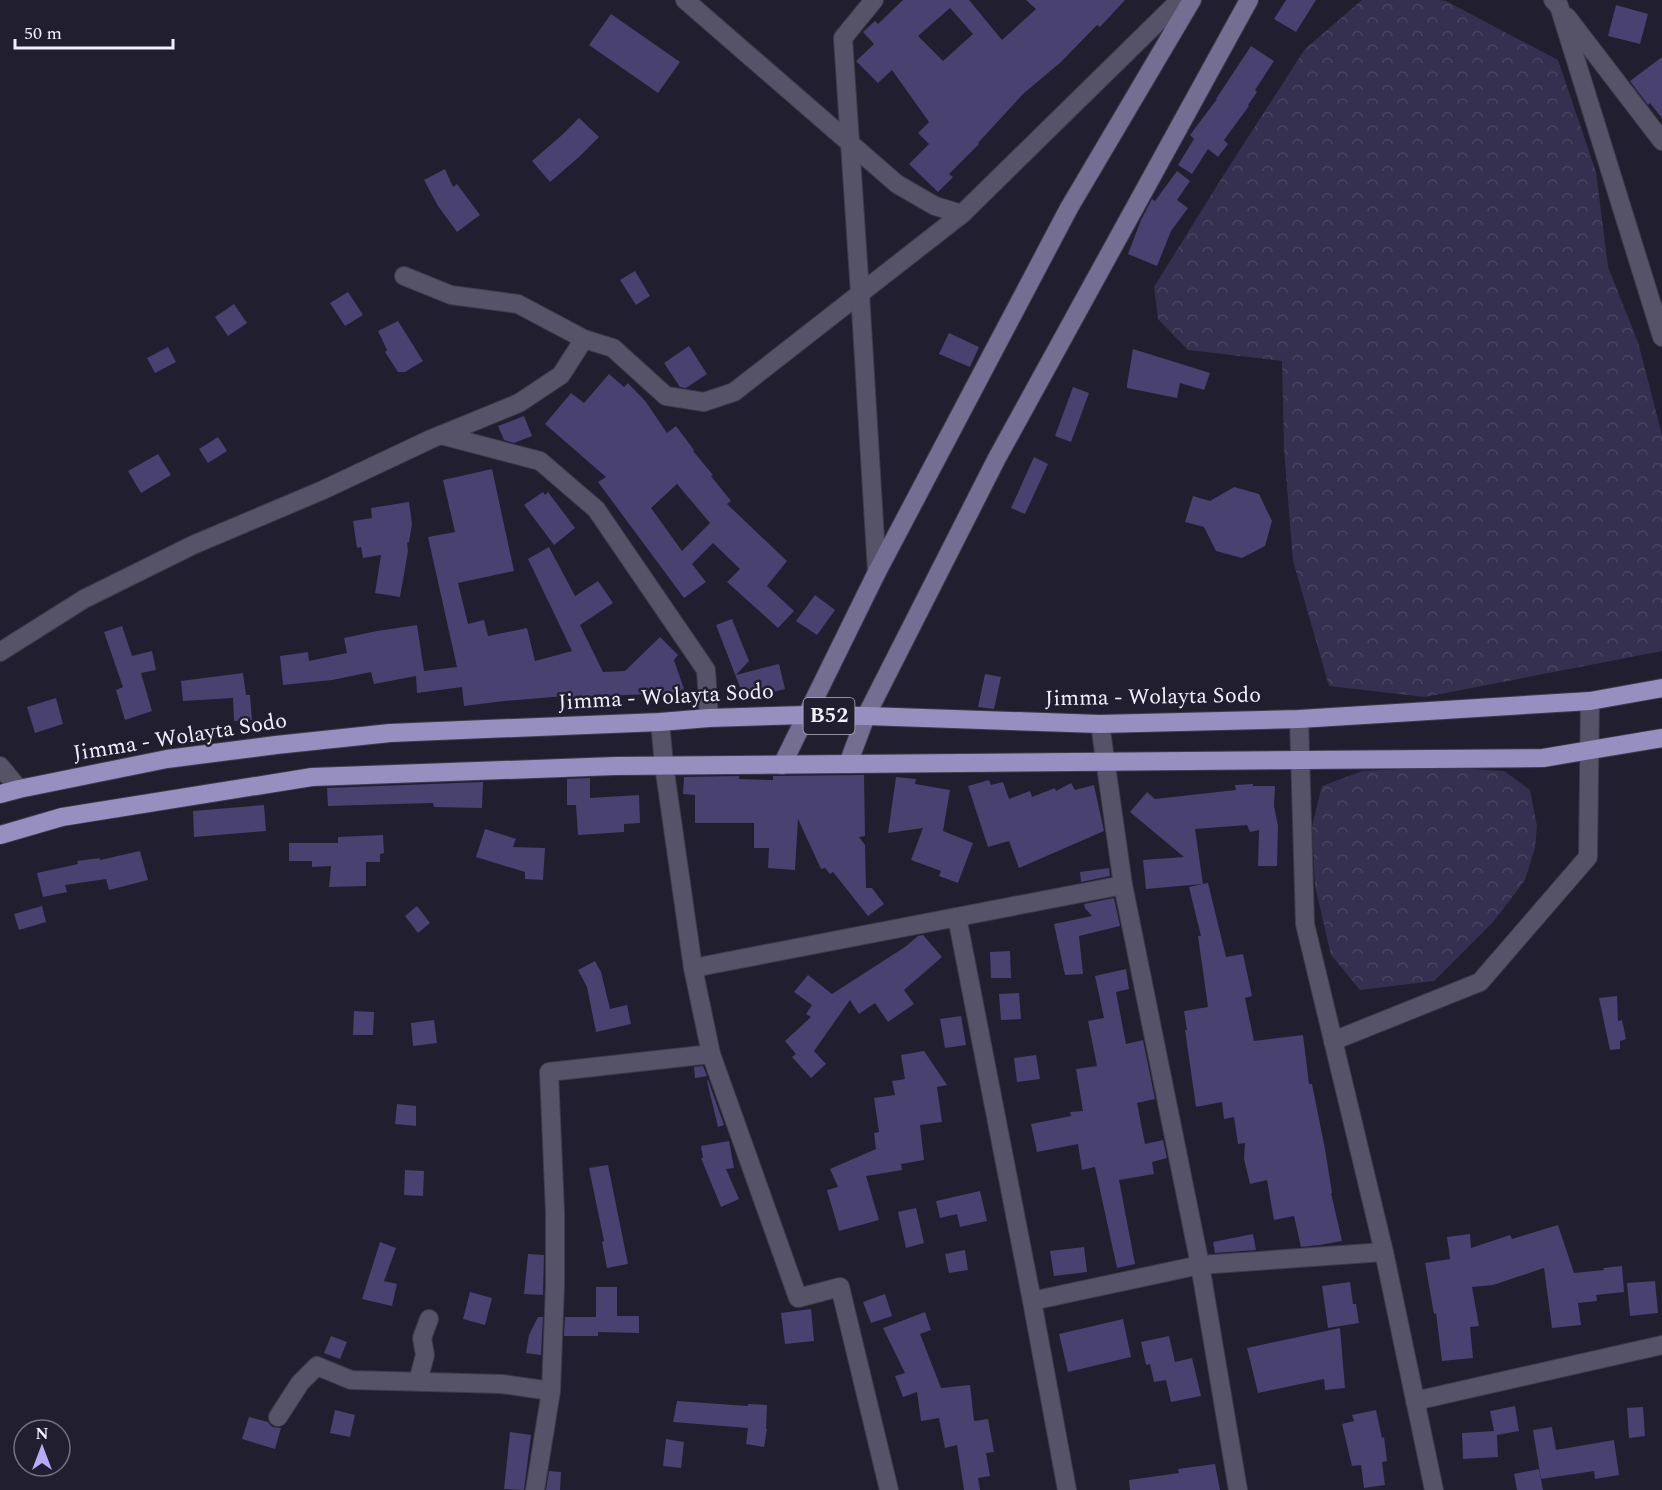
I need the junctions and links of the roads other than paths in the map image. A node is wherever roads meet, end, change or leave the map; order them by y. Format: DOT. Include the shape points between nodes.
graph roads {
  1 [pos="685,0"];
  2 [pos="874,0"];
  3 [pos="1179,0"];
  4 [pos="1192,0"];
  5 [pos="1249,0"];
  6 [pos="1556,3"];
  7 [pos="1662,141"];
  8 [pos="850,144"];
  9 [pos="962,214"];
  10 [pos="404,276"];
  11 [pos="860,293"];
  12 [pos="1662,337"];
  13 [pos="584,339"];
  14 [pos="441,435"];
  15 [pos="877,572"];
  16 [pos="0,652"];
  17 [pos="1662,688"];
  18 [pos="1590,701"];
  19 [pos="806,715"];
  20 [pos="866,716"];
  21 [pos="709,717"];
  22 [pos="1299,718"];
  23 [pos="660,722"];
  24 [pos="1100,724"];
  25 [pos="1662,738"];
  26 [pos="1590,750"];
  27 [pos="1300,760"];
  28 [pos="1105,762"];
  29 [pos="848,764"];
  30 [pos="664,765"];
  31 [pos="782,765"];
  32 [pos="0,766"];
  33 [pos="19,789"];
  34 [pos="0,794"];
  35 [pos="0,835"];
  36 [pos="1123,885"];
  37 [pos="957,917"];
  38 [pos="693,968"];
  39 [pos="1333,1041"];
  40 [pos="711,1054"];
  41 [pos="1384,1252"];
  42 [pos="1200,1265"];
  43 [pos="1032,1300"];
  44 [pos="429,1319"];
  45 [pos="1662,1345"];
  46 [pos="418,1381"];
  47 [pos="551,1391"];
  48 [pos="1415,1401"];
  49 [pos="278,1416"];
  50 [pos="535,1490"];
  51 [pos="889,1490"];
  52 [pos="1067,1490"];
  53 [pos="1238,1490"];
  54 [pos="1434,1490"];
  1 -- 8 [label="street"];
  2 -- 8 [label="street" via="843,38"];
  3 -- 9 [label="street"];
  4 -- 15 [label="main road" via="1069,208"];
  5 -- 20 [label="main road" via="997,458"];
  6 -- 7 [label="street"];
  6 -- 12 [label="street"];
  8 -- 9 [label="street" via="897,184 935,206"];
  8 -- 11 [label="street"];
  9 -- 11 [label="street"];
  10 -- 13 [label="street" via="451,295 518,304"];
  11 -- 13 [label="street" via="734,392 704,402 666,396 613,348"];
  11 -- 15 [label="street"];
  13 -- 14 [label="street" via="561,375 519,403"];
  14 -- 16 [label="street" via="193,545 94,594"];
  14 -- 21 [label="street" via="540,461 596,508 706,670"];
  15 -- 19 [label="main road"];
  17 -- 18 [label="highway, Jimma - Wolayta Sodo / B52"];
  18 -- 22 [label="highway, Jimma - Wolayta Sodo / B52"];
  18 -- 26 [label="street"];
  19 -- 20 [label="highway, Jimma - Wolayta Sodo / B52"];
  19 -- 21 [label="highway, Jimma - Wolayta Sodo / B52"];
  19 -- 31 [label="main road"];
  20 -- 24 [label="highway, Jimma - Wolayta Sodo / B52"];
  20 -- 29 [label="main road"];
  21 -- 23 [label="highway, Jimma - Wolayta Sodo / B52"];
  22 -- 24 [label="highway, Jimma - Wolayta Sodo / B52"];
  22 -- 27 [label="street"];
  23 -- 30 [label="street"];
  23 -- 33 [label="highway, Jimma - Wolayta Sodo / B52" via="390,733 167,759"];
  24 -- 28 [label="street"];
  25 -- 26 [label="highway, B52"];
  26 -- 27 [label="highway, B52" via="1543,758"];
  26 -- 39 [label="street" via="1588,857 1480,981"];
  27 -- 28 [label="highway, B52"];
  27 -- 39 [label="street" via="1305,924"];
  28 -- 29 [label="highway, B52"];
  28 -- 36 [label="street"];
  29 -- 31 [label="highway, B52"];
  30 -- 31 [label="highway, B52"];
  30 -- 35 [label="highway, B52" via="312,777 62,817"];
  30 -- 38 [label="street"];
  32 -- 33 [label="street"];
  33 -- 34 [label="highway, Jimma - Wolayta Sodo / B52"];
  36 -- 37 [label="street"];
  36 -- 42 [label="street"];
  37 -- 38 [label="street"];
  37 -- 43 [label="street"];
  38 -- 40 [label="street"];
  39 -- 41 [label="street"];
  40 -- 47 [label="street" via="549,1072 555,1212"];
  40 -- 51 [label="street" via="798,1298 840,1287"];
  41 -- 42 [label="street"];
  41 -- 48 [label="street"];
  42 -- 43 [label="street"];
  42 -- 53 [label="street"];
  43 -- 52 [label="street"];
  44 -- 46 [label="street" via="422,1338 425,1354"];
  45 -- 48 [label="street"];
  46 -- 47 [label="street" via="502,1384"];
  46 -- 49 [label="street" via="351,1380 317,1366"];
  47 -- 50 [label="street"];
  48 -- 54 [label="street"];
}
